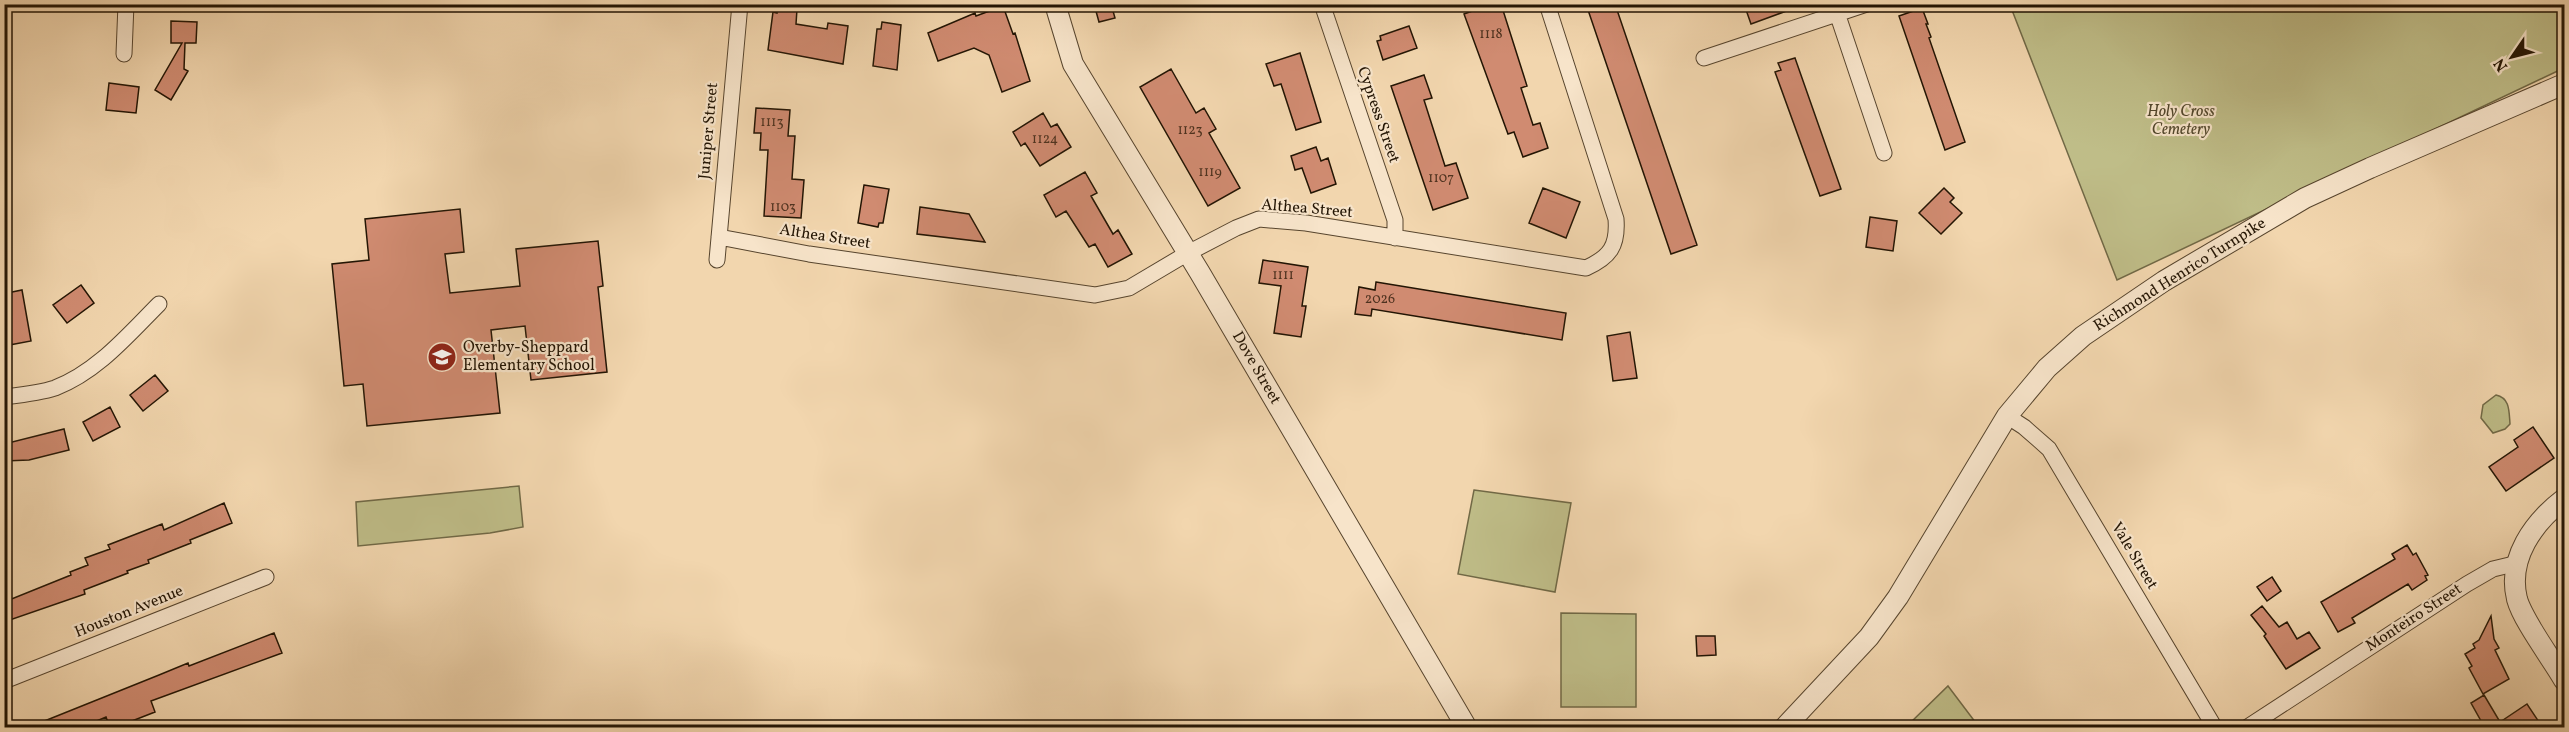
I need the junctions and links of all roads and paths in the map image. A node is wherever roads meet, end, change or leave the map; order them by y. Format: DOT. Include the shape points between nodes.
graph roads {
  1 [pos="126,4"];
  2 [pos="740,4"];
  3 [pos="1054,4"];
  4 [pos="1322,4"];
  5 [pos="1547,4"];
  6 [pos="1867,4"];
  7 [pos="1836,10"];
  8 [pos="124,54"];
  9 [pos="1704,58"];
  10 [pos="2565,84"];
  11 [pos="1884,153"];
  12 [pos="718,237"];
  13 [pos="1395,238"];
  14 [pos="1188,253"];
  15 [pos="717,260"];
  16 [pos="159,304"];
  17 [pos="4,397"];
  18 [pos="2007,416"];
  19 [pos="2565,499"];
  20 [pos="2518,563"];
  21 [pos="266,577"];
  22 [pos="2565,680"];
  23 [pos="4,681"];
  24 [pos="1467,728"];
  25 [pos="1784,728"];
  26 [pos="2215,728"];
  27 [pos="2246,728"];
  1 -- 8 [label="street"];
  2 -- 12 [label="street, Juniper Street"];
  3 -- 14 [label="street, Dove Street" via="1073,64"];
  4 -- 13 [label="street, Cypress Street" via="1395,219"];
  5 -- 13 [label="street, Althea Street" via="1617,219 1612,248 1603,261 1586,268"];
  6 -- 7 [label="street"];
  7 -- 9 [label="street"];
  7 -- 11 [label="street"];
  10 -- 18 [label="street, Richmond Henrico Turnpike" via="2361,172 2242,233 2083,336 2048,368"];
  12 -- 14 [label="street, Althea Street" via="1095,295 1129,288"];
  12 -- 15 [label="street, Juniper Street"];
  13 -- 14 [label="street, Althea Street" via="1260,219"];
  14 -- 24 [label="street, Dove Street"];
  16 -- 17 [label="street" via="108,355 87,370 55,388"];
  18 -- 25 [label="street, Richmond Henrico Turnpike" via="1882,620"];
  18 -- 26 [label="street, Vale Street" via="2049,449"];
  19 -- 20 [label="street" via="2540,521 2524,544"];
  20 -- 22 [label="street" via="2518,600"];
  20 -- 27 [label="street, Monteiro Street" via="2493,569 2467,584"];
  21 -- 23 [label="street, Houston Avenue"];
}
